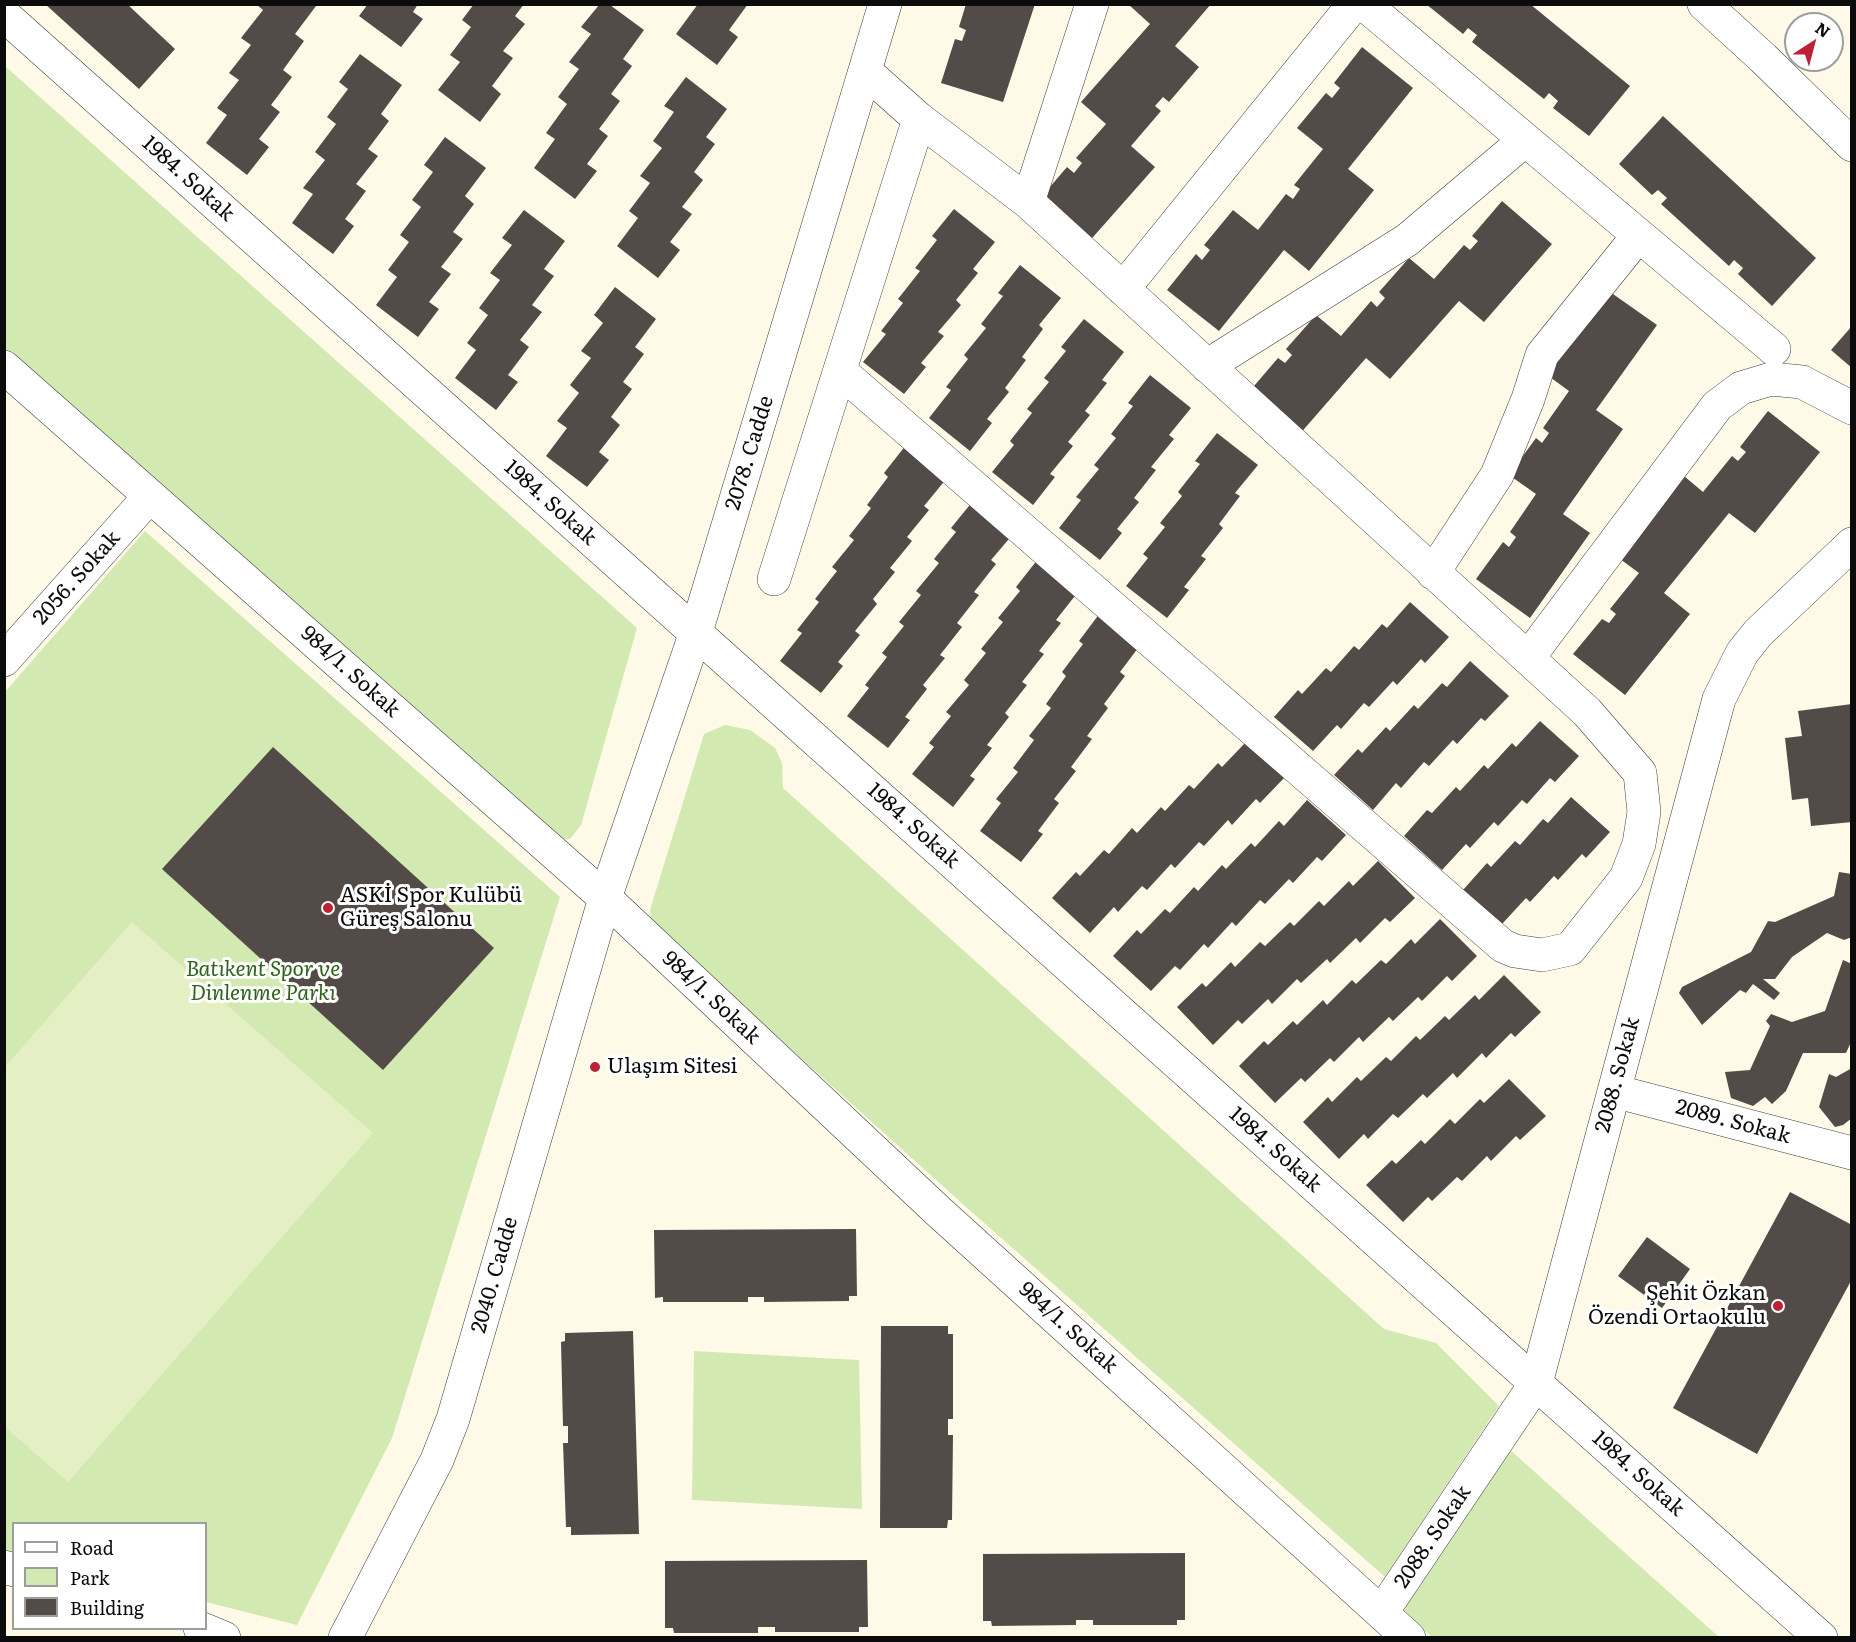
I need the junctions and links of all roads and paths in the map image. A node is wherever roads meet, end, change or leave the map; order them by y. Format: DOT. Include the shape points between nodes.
graph roads {
  1 [pos="885,4"];
  2 [pos="1092,4"];
  3 [pos="1354,4"];
  4 [pos="1364,4"];
  5 [pos="1704,4"];
  6 [pos="4,15"];
  7 [pos="865,71"];
  8 [pos="919,119"];
  9 [pos="1525,140"];
  10 [pos="1851,145"];
  11 [pos="1028,202"];
  12 [pos="1638,236"];
  13 [pos="1123,289"];
  14 [pos="1774,349"];
  15 [pos="1207,366"];
  16 [pos="4,367"];
  17 [pos="840,371"];
  18 [pos="1851,408"];
  19 [pos="150,496"];
  20 [pos="1851,544"];
  21 [pos="1433,573"];
  22 [pos="774,579"];
  23 [pos="696,632"];
  24 [pos="1528,658"];
  25 [pos="4,660"];
  26 [pos="605,898"];
  27 [pos="1614,1091"];
  28 [pos="1851,1153"];
  29 [pos="1536,1383"];
  30 [pos="1382,1612"];
  31 [pos="203,1630"];
  32 [pos="224,1638"];
  33 [pos="345,1638"];
  34 [pos="1409,1638"];
  35 [pos="1821,1638"];
  1 -- 7 [label="street, 2078. Cadde"];
  2 -- 11 [label="street"];
  3 -- 13 [label="street"];
  4 -- 9 [label="street"];
  5 -- 10 [label="street"];
  6 -- 23 [label="street, 1984. Sokak"];
  7 -- 8 [label="street"];
  7 -- 23 [label="street, 2078. Cadde"];
  8 -- 11 [label="street"];
  8 -- 17 [label="street"];
  9 -- 12 [label="street"];
  9 -- 15 [label="street" via="1407,240"];
  11 -- 13 [label="street"];
  12 -- 14 [label="street"];
  12 -- 21 [label="street" via="1542,355 1497,475"];
  13 -- 15 [label="street"];
  15 -- 21 [label="street"];
  16 -- 19 [label="street, 984/1. Sokak"];
  17 -- 22 [label="street"];
  17 -- 24 [label="street" via="1503,946 1542,955 1570,949 1626,878 1639,844 1644,812 1640,773 1587,712"];
  18 -- 24 [label="street" via="1802,382 1771,379 1741,388 1717,406"];
  19 -- 25 [label="street, 2056. Sokak"];
  19 -- 26 [label="street, 984/1. Sokak"];
  20 -- 27 [label="street, 2088. Sokak" via="1758,633 1742,653 1719,699"];
  21 -- 24 [label="street"];
  23 -- 26 [label="street, 2078. Cadde"];
  23 -- 29 [label="street, 1984. Sokak"];
  26 -- 30 [label="street, 984/1. Sokak" via="938,1211"];
  26 -- 33 [label="street, 2040. Cadde" via="453,1419 437,1460"];
  27 -- 28 [label="street, 2089. Sokak"];
  27 -- 29 [label="street, 2088. Sokak"];
  29 -- 30 [label="street, 2088. Sokak"];
  29 -- 35 [label="street, 1984. Sokak"];
  30 -- 34 [label="street, 984/1. Sokak"];
  31 -- 32 [label="street"];
}
